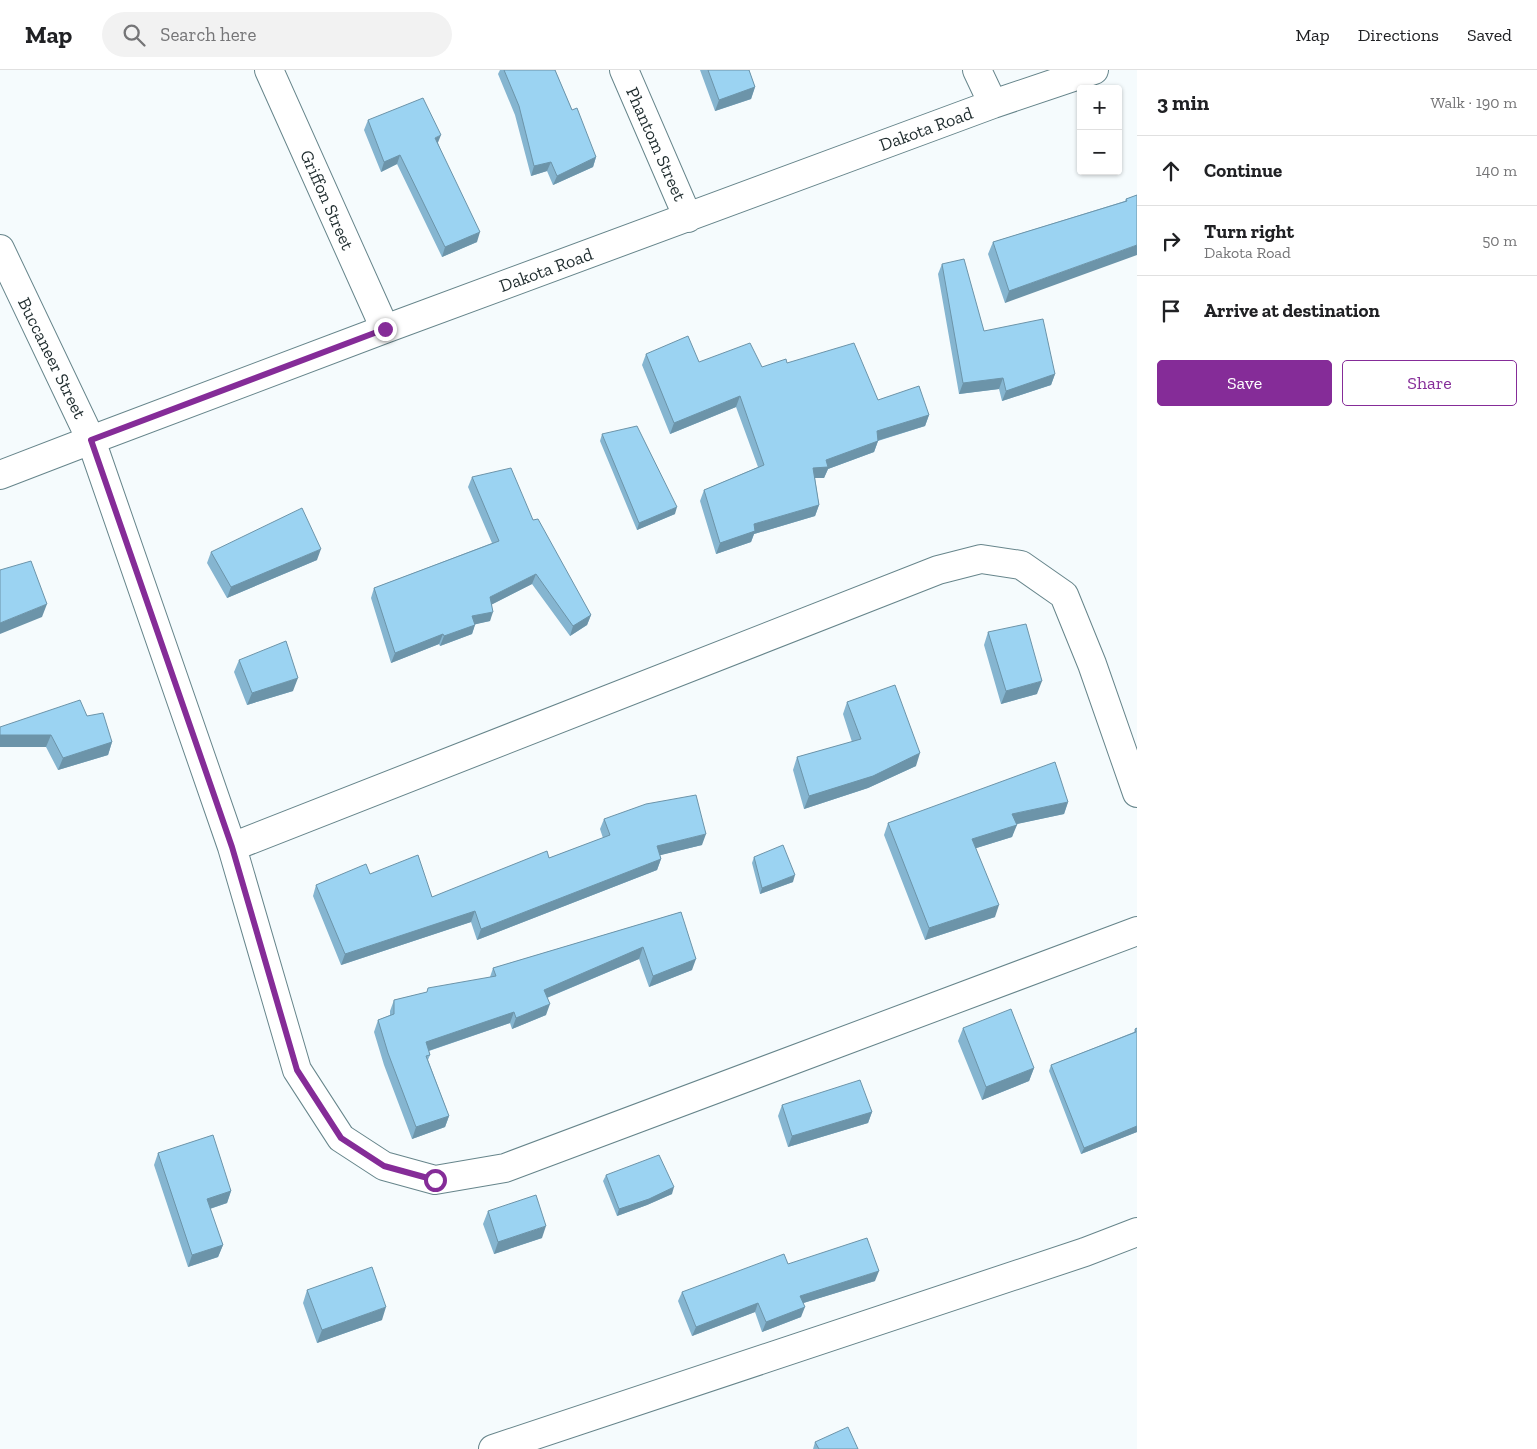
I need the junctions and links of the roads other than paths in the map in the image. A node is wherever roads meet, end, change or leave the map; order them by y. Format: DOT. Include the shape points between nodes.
graph roads {
  1 [pos="269,70"];
  2 [pos="624,70"];
  3 [pos="977,70"];
  4 [pos="1094,70"];
  5 [pos="993,104"];
  6 [pos="688,218"];
  7 [pos="0,249"];
  8 [pos="385,329"];
  9 [pos="91,440"];
  10 [pos="0,475"];
  11 [pos="1137,793"];
  12 [pos="232,847"];
  13 [pos="1137,930"];
  14 [pos="1137,1232"];
  15 [pos="493,1449"];
  1 -- 8 [label="street, Griffon Street"];
  2 -- 6 [label="street, Phantom Street"];
  3 -- 5 [label="street"];
  4 -- 5 [label="street, Dakota Road"];
  5 -- 6 [label="street, Dakota Road"];
  6 -- 8 [label="street, Dakota Road"];
  7 -- 9 [label="street, Buccaneer Street"];
  8 -- 9 [label="street, Dakota Road"];
  9 -- 10 [label="street, Dakota Road"];
  9 -- 12 [label="street, Buccaneer Street"];
  11 -- 12 [label="street" via="1092,664 1064,596 1021,565 981,559 938,570"];
  12 -- 13 [label="street, Buccaneer Street" via="297,1070 341,1138 384,1166 435,1180 505,1168"];
  14 -- 15 [label="street"];
}
